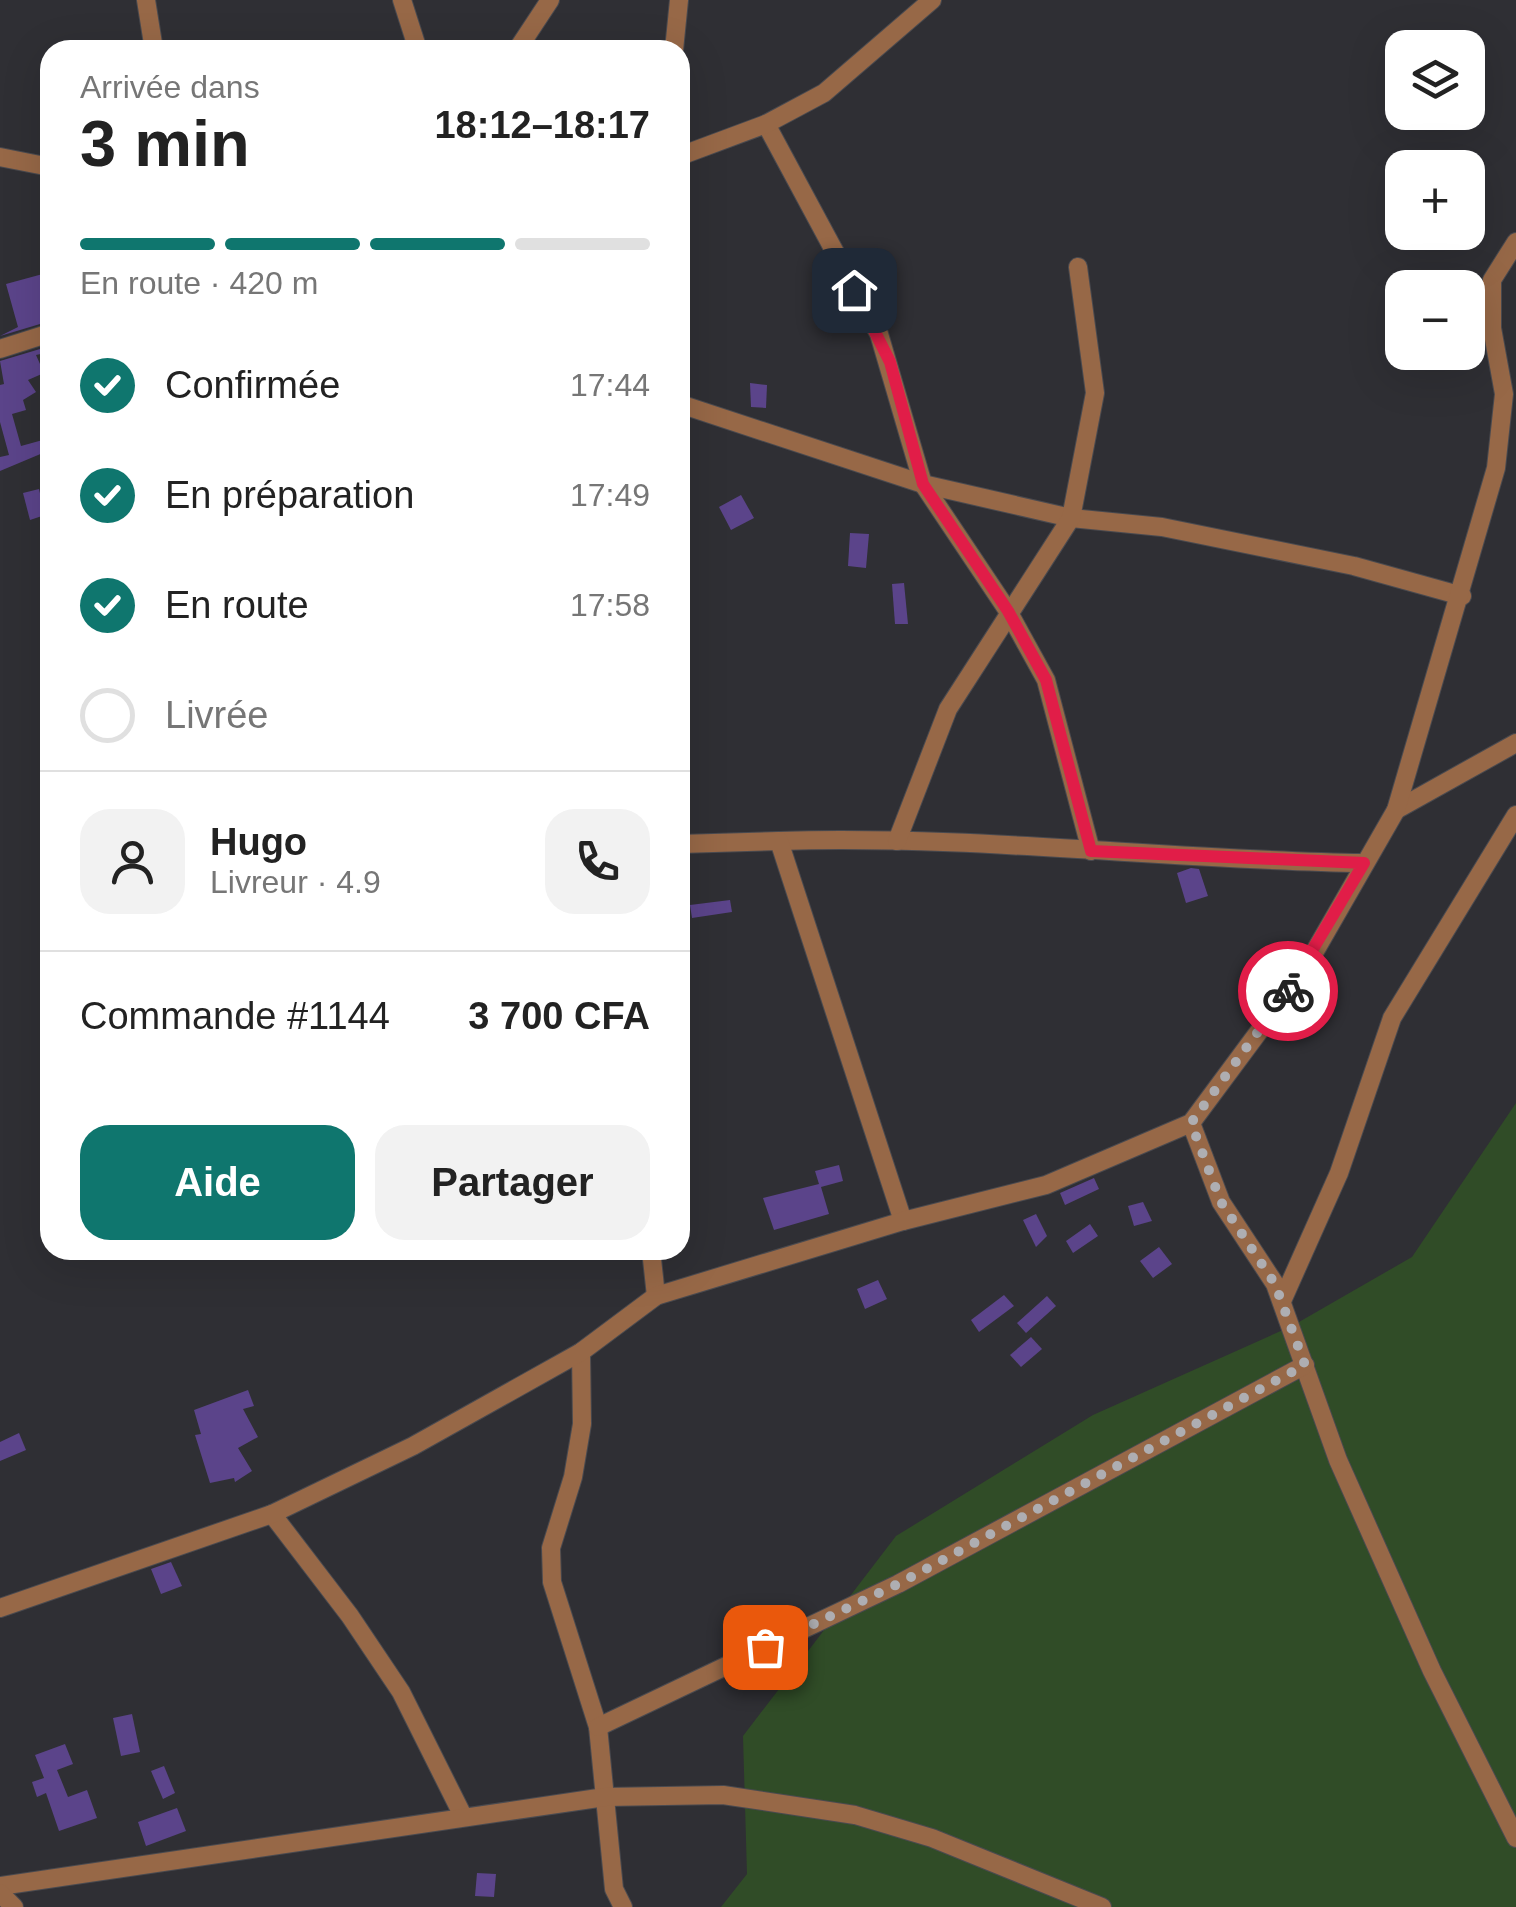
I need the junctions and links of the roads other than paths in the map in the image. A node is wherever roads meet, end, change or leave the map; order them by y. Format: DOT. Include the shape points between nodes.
graph roads {
  1 [pos="146,0"];
  2 [pos="402,0"];
  3 [pos="550,0"];
  4 [pos="679,0"];
  5 [pos="932,0"];
  6 [pos="152,40"];
  7 [pos="415,40"];
  8 [pos="524,40"];
  9 [pos="675,40"];
  10 [pos="766,124"];
  11 [pos="690,152"];
  12 [pos="0,158"];
  13 [pos="40,165"];
  14 [pos="1516,242"];
  15 [pos="1078,267"];
  16 [pos="40,336"];
  17 [pos="0,349"];
  18 [pos="690,407"];
  19 [pos="923,484"];
  20 [pos="1072,518"];
  21 [pos="1462,596"];
  22 [pos="1008,611"];
  23 [pos="1516,742"];
  24 [pos="1396,810"];
  25 [pos="1516,815"];
  26 [pos="898,840"];
  27 [pos="780,841"];
  28 [pos="690,844"];
  29 [pos="1091,851"];
  30 [pos="1364,863"];
  31 [pos="1191,1123"];
  32 [pos="904,1222"];
  33 [pos="652,1260"];
  34 [pos="656,1296"];
  35 [pos="1282,1302"];
  36 [pos="581,1352"];
  37 [pos="1305,1365"];
  38 [pos="272,1514"];
  39 [pos="0,1608"];
  40 [pos="598,1726"];
  41 [pos="605,1798"];
  42 [pos="463,1816"];
  43 [pos="1516,1838"];
  44 [pos="0,1889"];
  45 [pos="14,1907"];
  46 [pos="623,1907"];
  47 [pos="1102,1907"];
  1 -- 6 [label="street"];
  2 -- 7 [label="street"];
  3 -- 8 [label="street"];
  4 -- 9 [label="street"];
  5 -- 10 [label="street" via="824,94"];
  10 -- 11 [label="street"];
  10 -- 19 [label="street" via="879,334"];
  12 -- 13 [label="street"];
  14 -- 21 [label="street" via="1492,280 1503,426"];
  15 -- 20 [label="street" via="1095,393"];
  16 -- 17 [label="street"];
  18 -- 19 [label="street"];
  19 -- 20 [label="street"];
  19 -- 22 [label="street"];
  20 -- 21 [label="street" via="1181,531"];
  20 -- 22 [label="street"];
  21 -- 24 [label="street"];
  22 -- 26 [label="street" via="948,709"];
  22 -- 29 [label="street" via="1052,697"];
  23 -- 24 [label="street"];
  24 -- 30 [label="street"];
  25 -- 35 [label="street" via="1392,1018 1339,1173"];
  26 -- 27 [label="street"];
  26 -- 29 [label="street"];
  27 -- 28 [label="street"];
  27 -- 32 [label="street"];
  29 -- 30 [label="street"];
  30 -- 31 [label="street" via="1303,972"];
  31 -- 32 [label="street" via="1046,1185"];
  31 -- 35 [label="street" via="1221,1202"];
  32 -- 34 [label="street"];
  33 -- 34 [label="street"];
  34 -- 36 [label="street"];
  35 -- 37 [label="street"];
  36 -- 38 [label="street" via="413,1446"];
  36 -- 40 [label="street" via="582,1424 551,1548 552,1582"];
  37 -- 40 [label="street" via="898,1584"];
  37 -- 43 [label="street" via="1432,1671"];
  38 -- 39 [label="street"];
  38 -- 42 [label="street" via="401,1692"];
  40 -- 41 [label="street"];
  41 -- 42 [label="street"];
  41 -- 46 [label="street" via="614,1889"];
  41 -- 47 [label="street" via="723,1796 855,1815 932,1838"];
  42 -- 44 [label="street"];
  44 -- 45 [label="street"];
}
